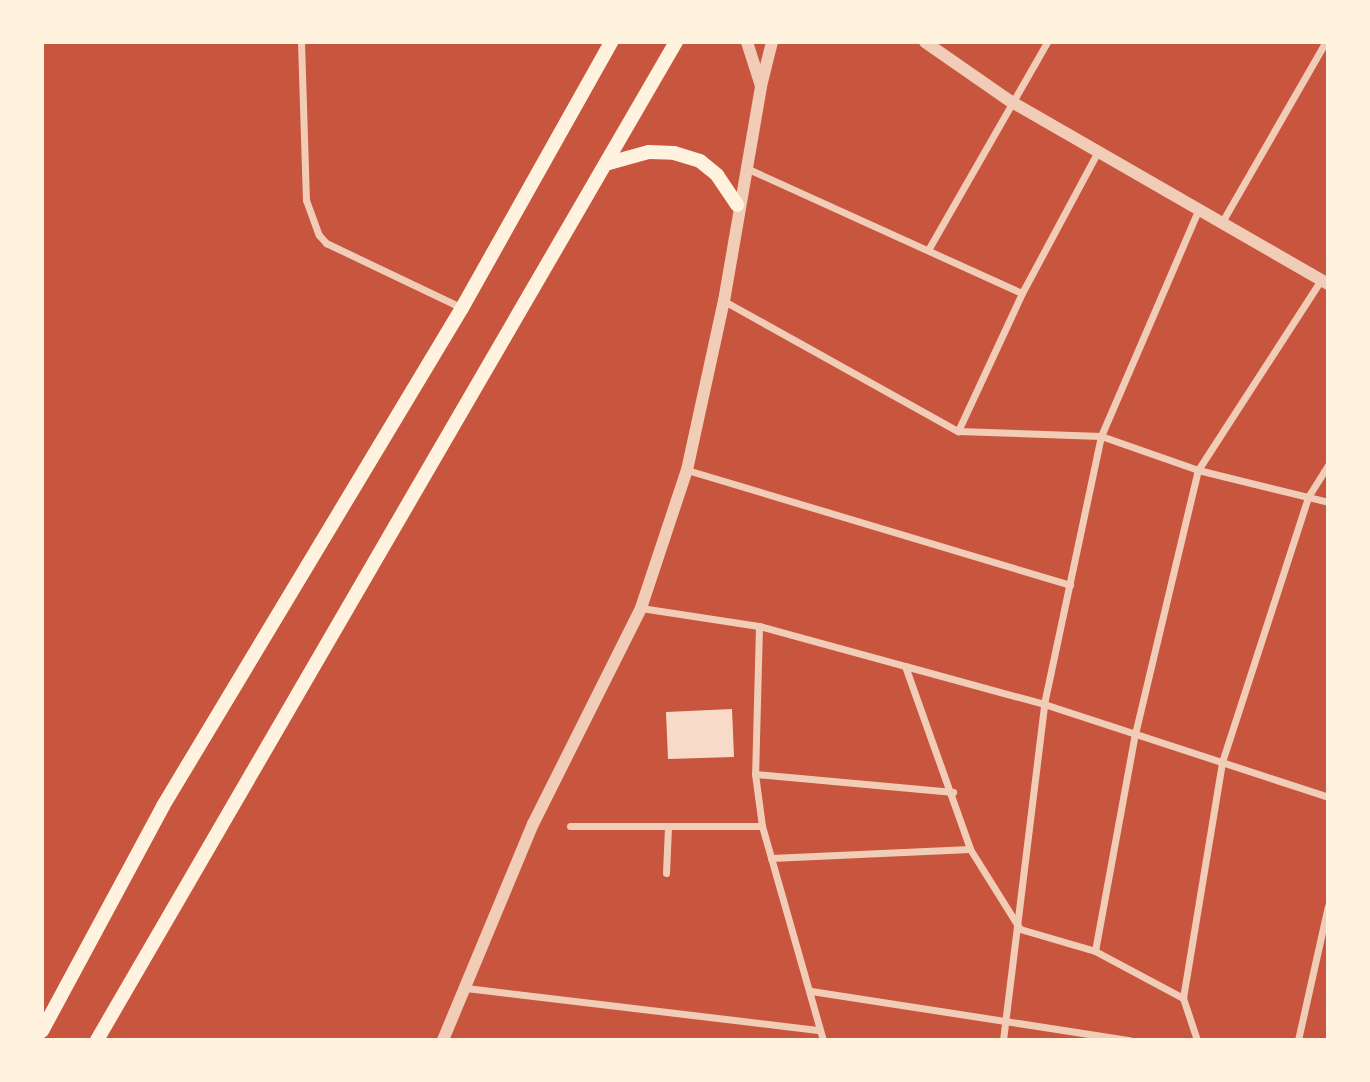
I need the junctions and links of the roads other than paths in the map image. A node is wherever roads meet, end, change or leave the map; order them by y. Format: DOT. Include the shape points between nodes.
graph roads {
  1 [pos="301,42"];
  2 [pos="611,42"];
  3 [pos="676,42"];
  4 [pos="747,42"];
  5 [pos="772,42"];
  6 [pos="925,42"];
  7 [pos="1047,42"];
  8 [pos="1325,44"];
  9 [pos="761,86"];
  10 [pos="1010,101"];
  11 [pos="1097,153"];
  12 [pos="609,163"];
  13 [pos="745,168"];
  14 [pos="737,205"];
  15 [pos="1199,208"];
  16 [pos="1222,222"];
  17 [pos="928,250"];
  18 [pos="1325,282"];
  19 [pos="1022,293"];
  20 [pos="724,301"];
  21 [pos="462,308"];
  22 [pos="958,431"];
  23 [pos="1101,436"];
  24 [pos="1328,465"];
  25 [pos="688,470"];
  26 [pos="1198,471"];
  27 [pos="1308,498"];
  28 [pos="1328,502"];
  29 [pos="1070,585"];
  30 [pos="641,608"];
  31 [pos="759,626"];
  32 [pos="905,666"];
  33 [pos="1044,704"];
  34 [pos="1135,734"];
  35 [pos="1222,762"];
  36 [pos="755,774"];
  37 [pos="953,792"];
  38 [pos="1328,797"];
  39 [pos="570,826"];
  40 [pos="762,826"];
  41 [pos="668,827"];
  42 [pos="970,849"];
  43 [pos="771,858"];
  44 [pos="666,873"];
  45 [pos="1328,906"];
  46 [pos="1020,929"];
  47 [pos="1095,951"];
  48 [pos="466,988"];
  49 [pos="811,991"];
  50 [pos="1183,998"];
  51 [pos="1006,1019"];
  52 [pos="820,1030"];
  53 [pos="42,1031"];
  54 [pos="97,1040"];
  55 [pos="443,1040"];
  56 [pos="823,1040"];
  57 [pos="1003,1040"];
  58 [pos="1129,1040"];
  59 [pos="1197,1040"];
  60 [pos="1298,1040"];
  1 -- 21 [label="street" via="306,200 319,235 326,243"];
  2 -- 21 [label="main road"];
  3 -- 12 [label="main road"];
  4 -- 9 [label="street"];
  5 -- 9 [label="street"];
  6 -- 10 [label="street"];
  7 -- 10 [label="street"];
  8 -- 16 [label="street"];
  9 -- 13 [label="street"];
  10 -- 11 [label="street"];
  10 -- 17 [label="street"];
  11 -- 15 [label="street"];
  11 -- 19 [label="street"];
  12 -- 14 [label="main road" via="649,152 687,157 717,175"];
  12 -- 54 [label="main road"];
  13 -- 14 [label="street"];
  13 -- 17 [label="street"];
  14 -- 20 [label="street"];
  15 -- 16 [label="street"];
  15 -- 23 [label="street"];
  16 -- 18 [label="street"];
  17 -- 19 [label="street"];
  18 -- 26 [label="street"];
  19 -- 22 [label="street"];
  20 -- 22 [label="street"];
  20 -- 25 [label="street"];
  21 -- 53 [label="main road" via="163,806"];
  22 -- 23 [label="street"];
  23 -- 26 [label="street"];
  23 -- 29 [label="street"];
  24 -- 27 [label="street"];
  25 -- 29 [label="street"];
  25 -- 30 [label="street"];
  26 -- 27 [label="street"];
  26 -- 34 [label="street"];
  27 -- 28 [label="street"];
  27 -- 35 [label="street"];
  29 -- 33 [label="street"];
  30 -- 31 [label="street"];
  30 -- 48 [label="street" via="533,824"];
  31 -- 32 [label="street"];
  31 -- 36 [label="street"];
  32 -- 33 [label="street"];
  32 -- 37 [label="street"];
  33 -- 34 [label="street"];
  33 -- 46 [label="street"];
  34 -- 35 [label="street"];
  34 -- 47 [label="street"];
  35 -- 38 [label="street"];
  35 -- 50 [label="street"];
  36 -- 37 [label="street"];
  36 -- 40 [label="street"];
  37 -- 42 [label="street"];
  39 -- 41 [label="street"];
  40 -- 41 [label="street"];
  40 -- 43 [label="street"];
  41 -- 44 [label="street"];
  42 -- 43 [label="street"];
  42 -- 46 [label="street"];
  43 -- 49 [label="street"];
  45 -- 60 [label="street"];
  46 -- 47 [label="street"];
  46 -- 51 [label="street"];
  47 -- 50 [label="street"];
  48 -- 52 [label="street"];
  48 -- 55 [label="street"];
  49 -- 51 [label="street"];
  49 -- 52 [label="street"];
  50 -- 59 [label="street"];
  51 -- 57 [label="street"];
  51 -- 58 [label="street"];
  52 -- 56 [label="street"];
}
